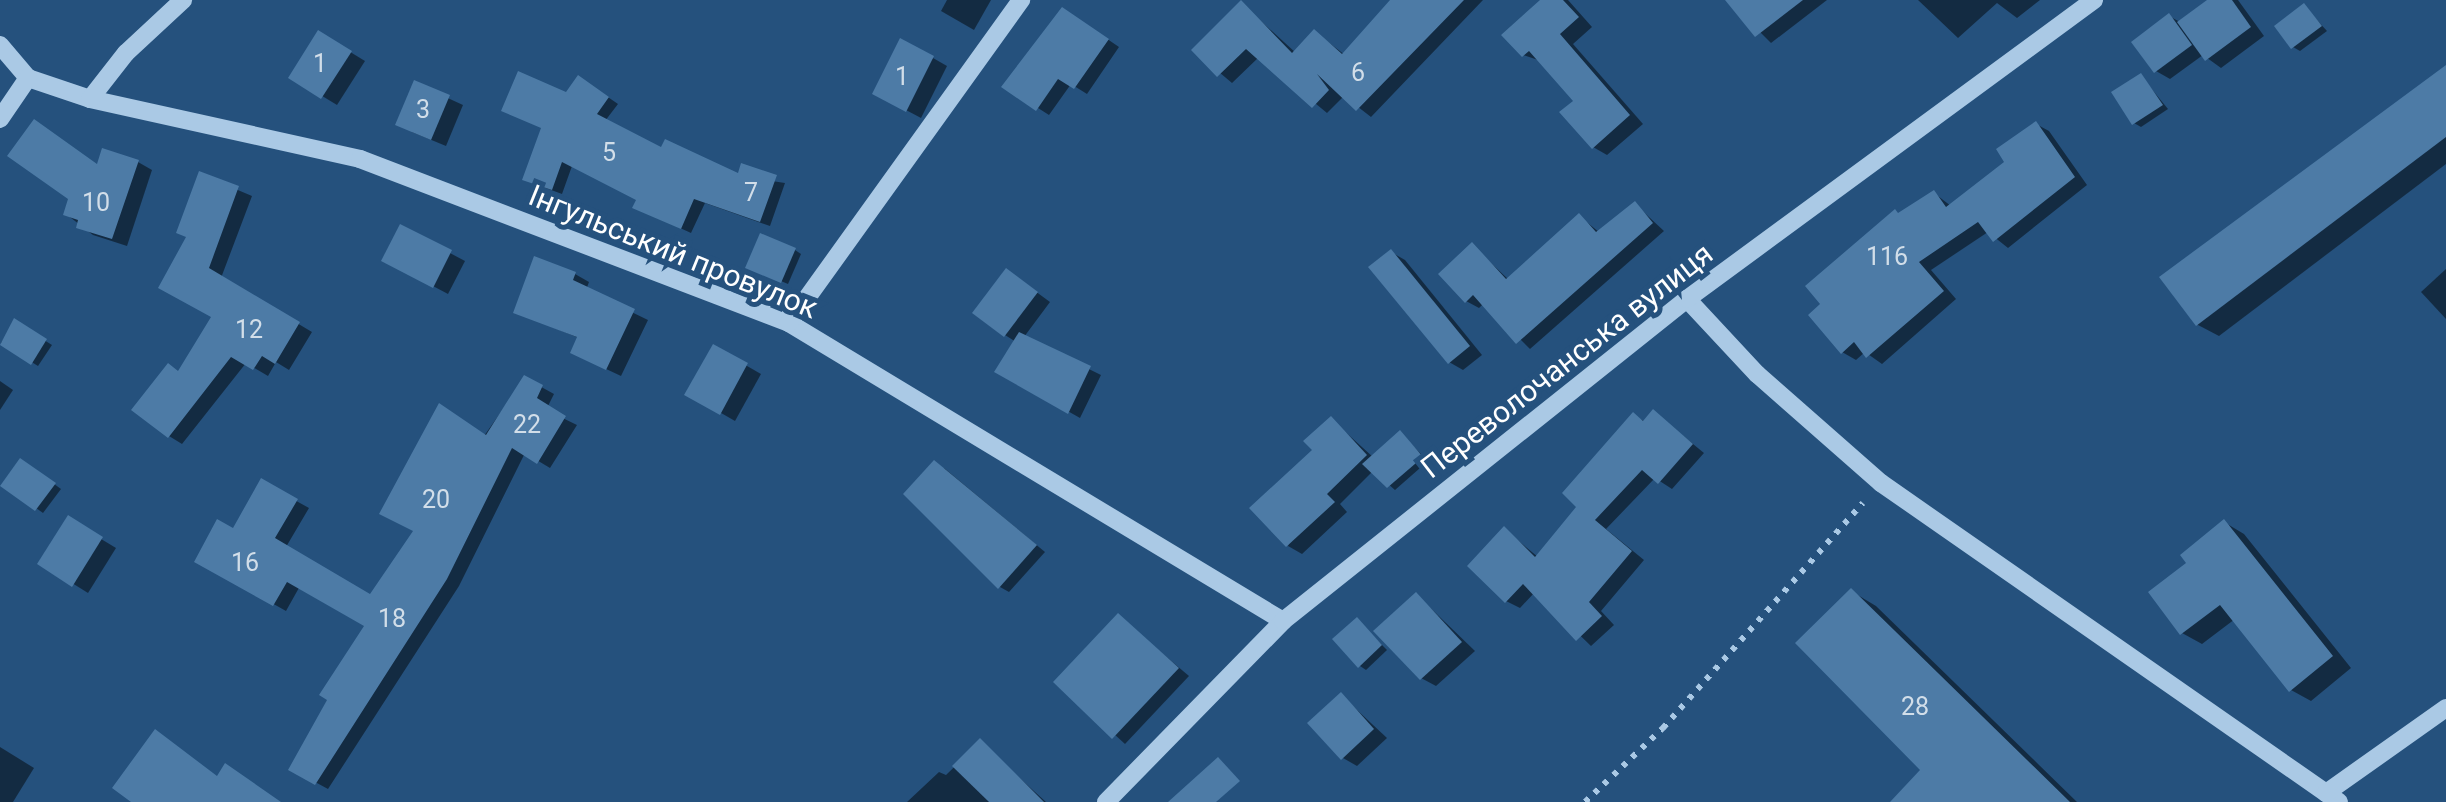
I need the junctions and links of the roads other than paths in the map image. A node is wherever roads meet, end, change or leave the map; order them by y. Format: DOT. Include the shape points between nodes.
graph roads {
  1 [pos="184,0"];
  2 [pos="1020,0"];
  3 [pos="2094,0"];
  4 [pos="0,46"];
  5 [pos="28,78"];
  6 [pos="90,99"];
  7 [pos="0,119"];
  8 [pos="1687,299"];
  9 [pos="789,323"];
  10 [pos="1282,620"];
  11 [pos="2446,708"];
  12 [pos="2335,800"];
  13 [pos="1106,802"];
  1 -- 6 [label="street" via="126,53"];
  2 -- 9 [label="street"];
  3 -- 8 [label="street, Переволочанська вулиця"];
  4 -- 5 [label="street"];
  5 -- 6 [label="street, Інгульський провулок"];
  5 -- 7 [label="street"];
  6 -- 9 [label="street, Інгульський провулок" via="360,159"];
  8 -- 10 [label="street, Переволочанська вулиця"];
  8 -- 12 [label="street" via="1758,374 1882,483"];
  9 -- 10 [label="street, Інгульський провулок"];
  10 -- 13 [label="street, Переволочанська вулиця"];
  11 -- 12 [label="street"];
}
